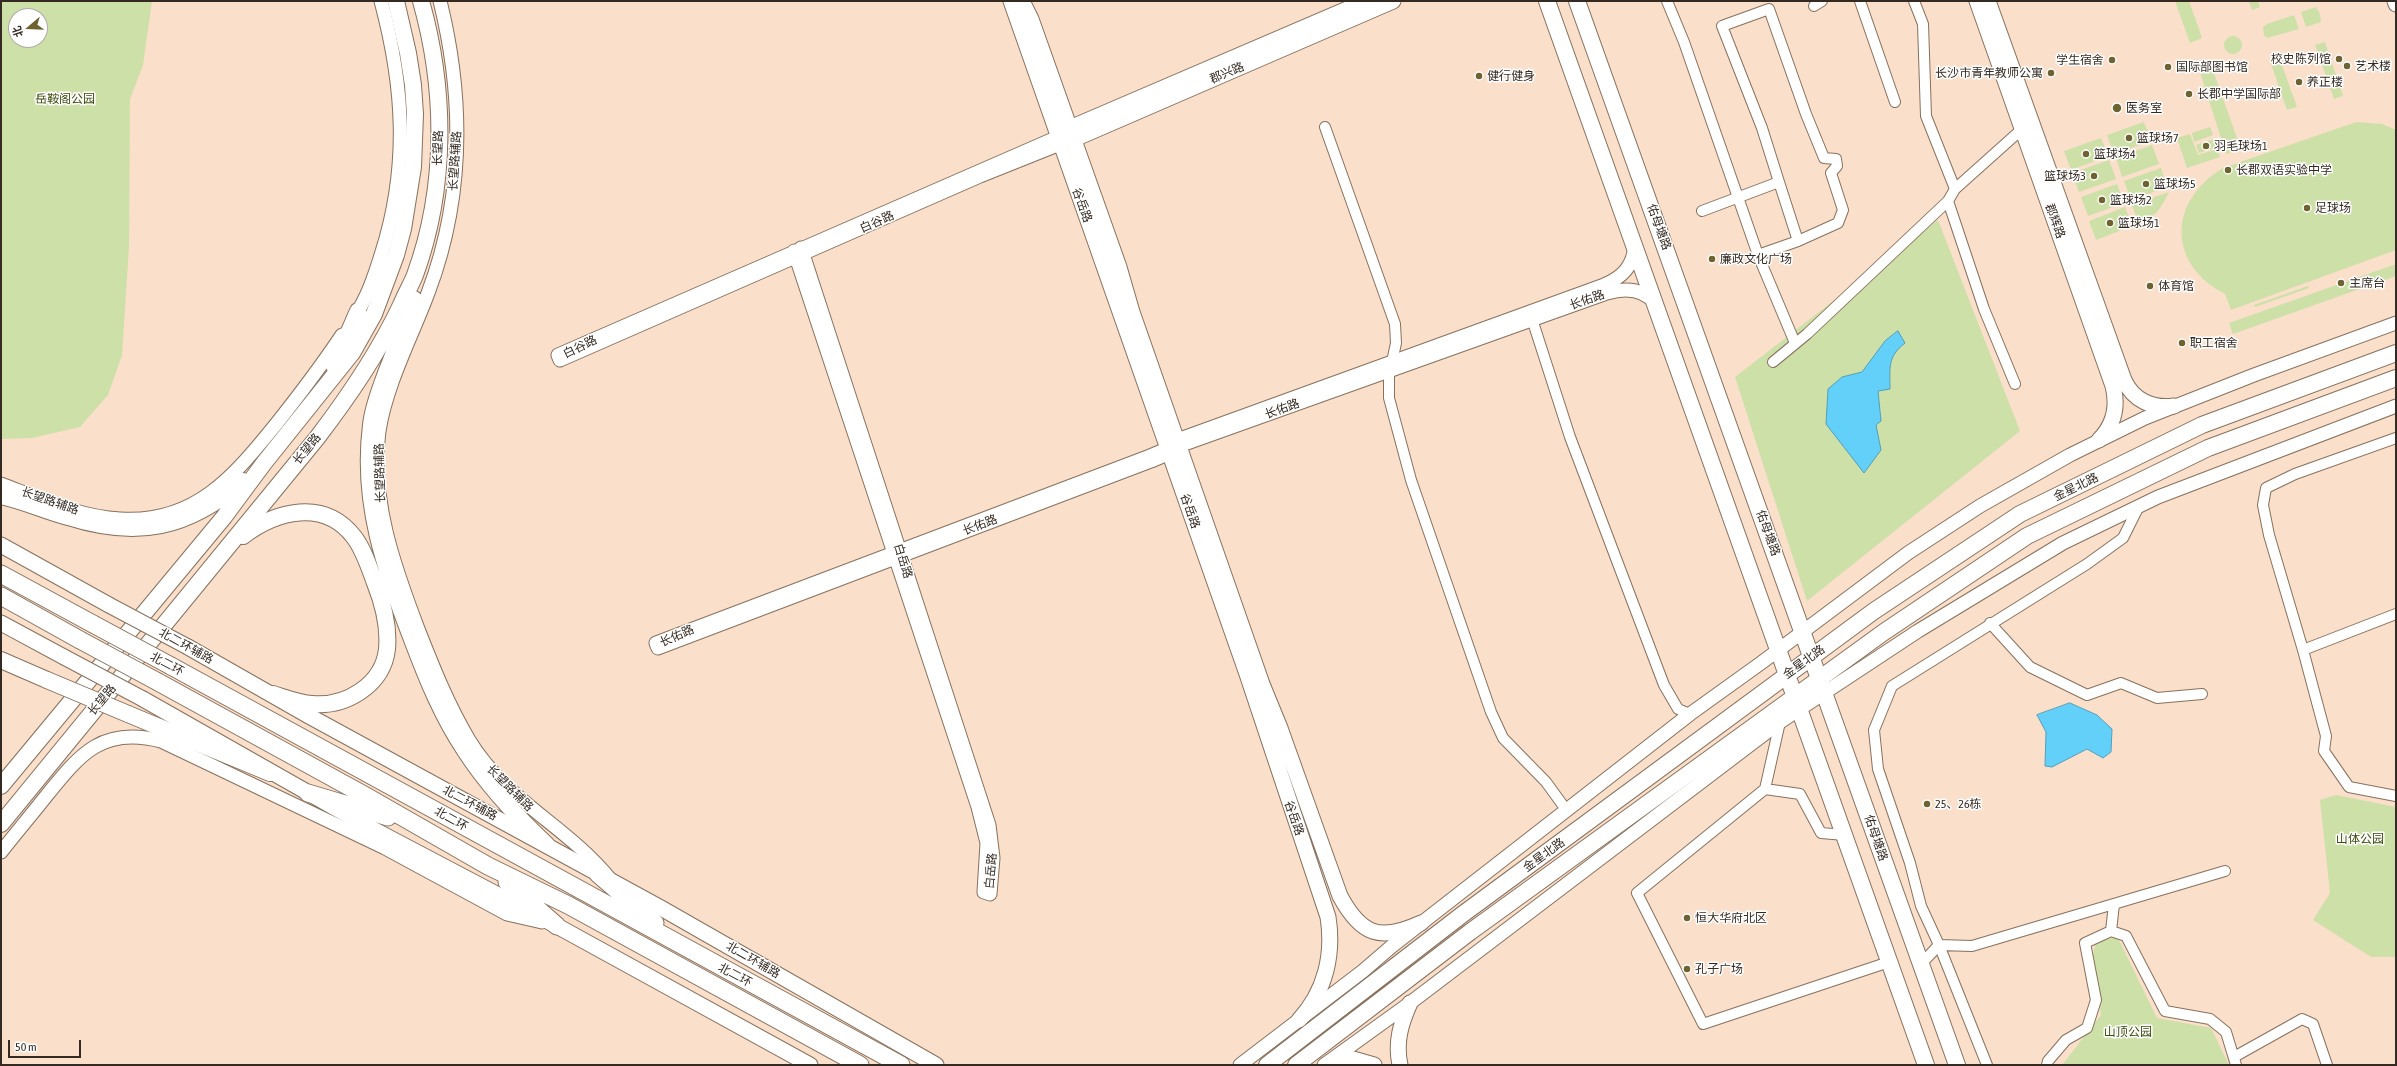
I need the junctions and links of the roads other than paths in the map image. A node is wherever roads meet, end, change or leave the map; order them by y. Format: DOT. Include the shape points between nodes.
graph roads {
  1 [pos="382,1"];
  2 [pos="396,1"];
  3 [pos="421,1"];
  4 [pos="440,1"];
  5 [pos="1011,1"];
  6 [pos="1022,1"];
  7 [pos="1366,1"];
  8 [pos="1393,1"];
  9 [pos="1547,1"];
  10 [pos="1577,1"];
  11 [pos="1667,1"];
  12 [pos="1860,1"];
  13 [pos="1914,1"];
  14 [pos="1977,1"];
  15 [pos="1988,1"];
  16 [pos="2395,1"];
  17 [pos="2396,4"];
  18 [pos="1895,102"];
  19 [pos="1325,126"];
  20 [pos="2022,129"];
  21 [pos="1065,137"];
  22 [pos="1779,182"];
  23 [pos="1956,189"];
  24 [pos="1738,196"];
  25 [pos="1948,202"];
  26 [pos="1702,211"];
  27 [pos="427,236"];
  28 [pos="1798,241"];
  29 [pos="1635,246"];
  30 [pos="799,253"];
  31 [pos="1758,255"];
  32 [pos="1656,304"];
  33 [pos="358,311"];
  34 [pos="1532,319"];
  35 [pos="2396,323"];
  36 [pos="1795,343"];
  37 [pos="2396,353"];
  38 [pos="1773,362"];
  39 [pos="1391,366"];
  40 [pos="2396,378"];
  41 [pos="2015,384"];
  42 [pos="326,386"];
  43 [pos="2174,406"];
  44 [pos="2396,406"];
  45 [pos="2396,438"];
  46 [pos="2099,440"];
  47 [pos="1174,447"];
  48 [pos="264,463"];
  49 [pos="1,484"];
  50 [pos="1,496"];
  51 [pos="2139,506"];
  52 [pos="233,542"];
  53 [pos="1,545"];
  54 [pos="897,554"];
  55 [pos="1,574"];
  56 [pos="1,596"];
  57 [pos="2396,614"];
  58 [pos="1,623"];
  59 [pos="1990,623"];
  60 [pos="1803,631"];
  61 [pos="1779,650"];
  62 [pos="2303,650"];
  63 [pos="1812,657"];
  64 [pos="1,660"];
  65 [pos="1788,675"];
  66 [pos="1822,685"];
  67 [pos="273,694"];
  68 [pos="2202,694"];
  69 [pos="1797,702"];
  70 [pos="1690,714"];
  71 [pos="1780,722"];
  72 [pos="270,773"];
  73 [pos="1,786"];
  74 [pos="1765,789"];
  75 [pos="308,794"];
  76 [pos="2396,796"];
  77 [pos="1568,811"];
  78 [pos="411,823"];
  79 [pos="1,824"];
  80 [pos="1845,836"];
  81 [pos="547,845"];
  82 [pos="1,852"];
  83 [pos="488,866"];
  84 [pos="2225,871"];
  85 [pos="605,877"];
  86 [pos="2114,904"];
  87 [pos="1421,923"];
  88 [pos="557,926"];
  89 [pos="2111,931"];
  90 [pos="1938,945"];
  91 [pos="681,946"];
  92 [pos="1889,962"];
  93 [pos="1921,964"];
  94 [pos="1410,1003"];
  95 [pos="1299,1020"];
  96 [pos="2235,1061"];
  97 [pos="810,1065"];
  98 [pos="860,1065"];
  99 [pos="901,1065"];
  100 [pos="936,1065"];
  101 [pos="1240,1065"];
  102 [pos="1267,1065"];
  103 [pos="1296,1065"];
  104 [pos="1325,1065"];
  105 [pos="1374,1065"];
  106 [pos="1400,1065"];
  107 [pos="1926,1065"];
  108 [pos="1957,1065"];
  109 [pos="1987,1065"];
  110 [pos="2047,1065"];
  111 [pos="2327,1065"];
  1 -- 33 [label="street, 长望路辅路" via="399,84 400,163 386,239 371,285"];
  2 -- 42 [label="main road, 长望路" via="413,85 415,140 410,197 396,255 374,314 352,353"];
  3 -- 27 [label="main road, 长望路" via="430,36 439,110 436,190"];
  4 -- 85 [label="street, 长望路辅路" via="456,86 456,170 442,250 381,422 378,481 382,514 395,566 415,620 448,700 469,740 497,778 517,798 587,853"];
  5 -- 21 [label="main road, 谷岳路"];
  6 -- 21 [label="main road" via="1031,19"];
  7 -- 21 [label="main road, 郡兴路"];
  8 -- 21 [label="main road, 郡兴路"];
  9 -- 29 [label="main road"];
  10 -- 60 [label="main road, 佑母塘路"];
  11 -- 24 [label="street"];
  12 -- 18 [label="street"];
  13 -- 23 [label="street" via="1924,24 1926,116"];
  14 -- 20 [label="main road, 郡辉路"];
  15 -- 43 [label="main road, 郡辉路" via="2124,380 2132,394 2144,402 2158,406"];
  16 -- 17 [label="main road"];
  19 -- 39 [label="street" via="1395,324 1396,343"];
  20 -- 23 [label="street"];
  20 -- 46 [label="main road, 郡辉路" via="2115,395 2116,406 2110,426"];
  21 -- 30 [label="street, 白谷路"];
  21 -- 47 [label="main road, 谷岳路"];
  22 -- 24 [label="street"];
  22 -- 28 [label="street"];
  22 -- 28 [label="street" via="1762,128 1722,26 1769,9 1824,158 1836,159 1837,166 1831,174 1843,210 1838,223"];
  23 -- 25 [label="street"];
  24 -- 26 [label="street"];
  24 -- 31 [label="street"];
  25 -- 36 [label="street"];
  25 -- 41 [label="street" via="1984,309"];
  27 -- 52 [label="main road, 长望路" via="415,276 376,356 339,409"];
  27 -- 81 [label="main road" via="416,293 375,400 368,445 370,507 391,583 426,677 445,717 488,783 515,815"];
  28 -- 31 [label="street"];
  29 -- 32 [label="main road"];
  29 -- 39 [label="street, 长佑路" via="1629,268 1610,283"];
  30 -- 30 [label="street, 白谷路" via="558,355 560,360"];
  30 -- 54 [label="street, 白岳路"];
  31 -- 36 [label="street"];
  32 -- 34 [label="street, 长佑路" via="1642,293 1620,290 1606,292"];
  32 -- 61 [label="main road"];
  33 -- 42 [label="main road"];
  33 -- 49 [label="street, 长望路辅路" via="307,385 238,470 214,492 190,506 147,519 118,519 83,512"];
  34 -- 39 [label="street, 长佑路"];
  34 -- 70 [label="street" via="1570,438 1664,685 1678,709"];
  35 -- 43 [label="street"];
  36 -- 38 [label="street"];
  37 -- 63 [label="main road, 金星北路" via="2202,425 2020,514 1874,611"];
  39 -- 47 [label="street, 长佑路"];
  39 -- 77 [label="street" via="1389,398 1411,480 1491,712 1504,738 1541,776"];
  40 -- 66 [label="main road, 金星北路" via="2208,448 2028,536 1884,632"];
  42 -- 48 [label="main road, 长望路"];
  43 -- 46 [label="street"];
  44 -- 51 [label="street"];
  45 -- 62 [label="street" via="2295,474 2266,488 2263,505 2269,535"];
  46 -- 60 [label="street" via="2029,476 1935,534"];
  47 -- 54 [label="street, 长佑路"];
  47 -- 87 [label="main road" via="1340,896 1355,920 1376,932 1396,933"];
  47 -- 95 [label="main road, 谷岳路" via="1328,917 1330,945 1325,978 1315,1002"];
  48 -- 50 [label="main road" via="213,504 182,521 145,529 94,525"];
  48 -- 73 [label="main road, 长望路" via="224,517"];
  51 -- 59 [label="street" via="2123,538 2087,564"];
  51 -- 66 [label="street" via="2063,543 1918,631"];
  52 -- 67 [label="main road" via="261,524 284,514 308,511 321,514 345,527 353,536 379,593 385,616 387,649 379,672 372,682 353,696 332,704 312,704"];
  52 -- 79 [label="main road, 长望路"];
  53 -- 67 [label="main road, 北二环辅路, bridge"];
  54 -- 54 [label="street, 长佑路" via="656,643 658,648"];
  54 -- 54 [label="street, 白岳路" via="984,826 988,858 984,892 990,894 993,858 989,825"];
  55 -- 91 [label="highway, 北二环, bridge"];
  56 -- 78 [label="highway, 北二环, bridge"];
  57 -- 62 [label="street"];
  58 -- 72 [label="main road, bridge" via="203,732"];
  59 -- 68 [label="street" via="2030,668 2087,695 2122,683 2157,698"];
  59 -- 90 [label="street" via="1892,686 1874,730 1878,768 1910,863 1921,906"];
  60 -- 61 [label="street"];
  60 -- 63 [label="main road, 佑母塘路"];
  61 -- 65 [label="main road"];
  61 -- 70 [label="street"];
  62 -- 76 [label="street" via="2326,736 2324,751 2349,787"];
  63 -- 65 [label="main road, 金星北路"];
  63 -- 66 [label="main road, 佑母塘路"];
  64 -- 72 [label="main road, bridge"];
  65 -- 69 [label="main road"];
  65 -- 102 [label="main road, 金星北路" via="1463,914"];
  66 -- 69 [label="main road, 金星北路"];
  66 -- 93 [label="main road, 佑母塘路"];
  67 -- 81 [label="main road, 北二环辅路"];
  69 -- 71 [label="street"];
  69 -- 80 [label="main road"];
  69 -- 103 [label="main road, 金星北路" via="1470,932"];
  70 -- 77 [label="street"];
  71 -- 74 [label="street"];
  71 -- 94 [label="street"];
  72 -- 75 [label="main road"];
  74 -- 80 [label="street" via="1800,794 1821,833"];
  74 -- 92 [label="street" via="1637,893 1703,1024"];
  75 -- 78 [label="highway"];
  75 -- 88 [label="main road"];
  77 -- 87 [label="street"];
  78 -- 83 [label="highway, 北二环"];
  80 -- 92 [label="main road"];
  81 -- 85 [label="main road, 北二环辅路"];
  82 -- 88 [label="street" via="84,752 109,739 142,736 161,741 385,848 507,914"];
  83 -- 88 [label="highway"];
  83 -- 98 [label="highway, 北二环" via="568,905"];
  84 -- 86 [label="street"];
  85 -- 91 [label="highway"];
  85 -- 100 [label="main road, 北二环辅路"];
  86 -- 89 [label="street"];
  86 -- 90 [label="street" via="1972,946"];
  87 -- 95 [label="street"];
  88 -- 97 [label="main road"];
  89 -- 96 [label="street" via="2126,936 2165,1011 2210,1018 2226,1032"];
  89 -- 110 [label="street" via="2085,943 2096,1000 2087,1028 2066,1040"];
  90 -- 93 [label="street"];
  90 -- 109 [label="street"];
  91 -- 99 [label="highway, 北二环"];
  92 -- 107 [label="main road"];
  93 -- 108 [label="main road, 佑母塘路"];
  94 -- 104 [label="street"];
  94 -- 106 [label="main road" via="1400,1030"];
  95 -- 101 [label="street"];
  96 -- 111 [label="street" via="2302,1019 2313,1024"];
  104 -- 105 [label="main road" via="1353,1058"];
}
